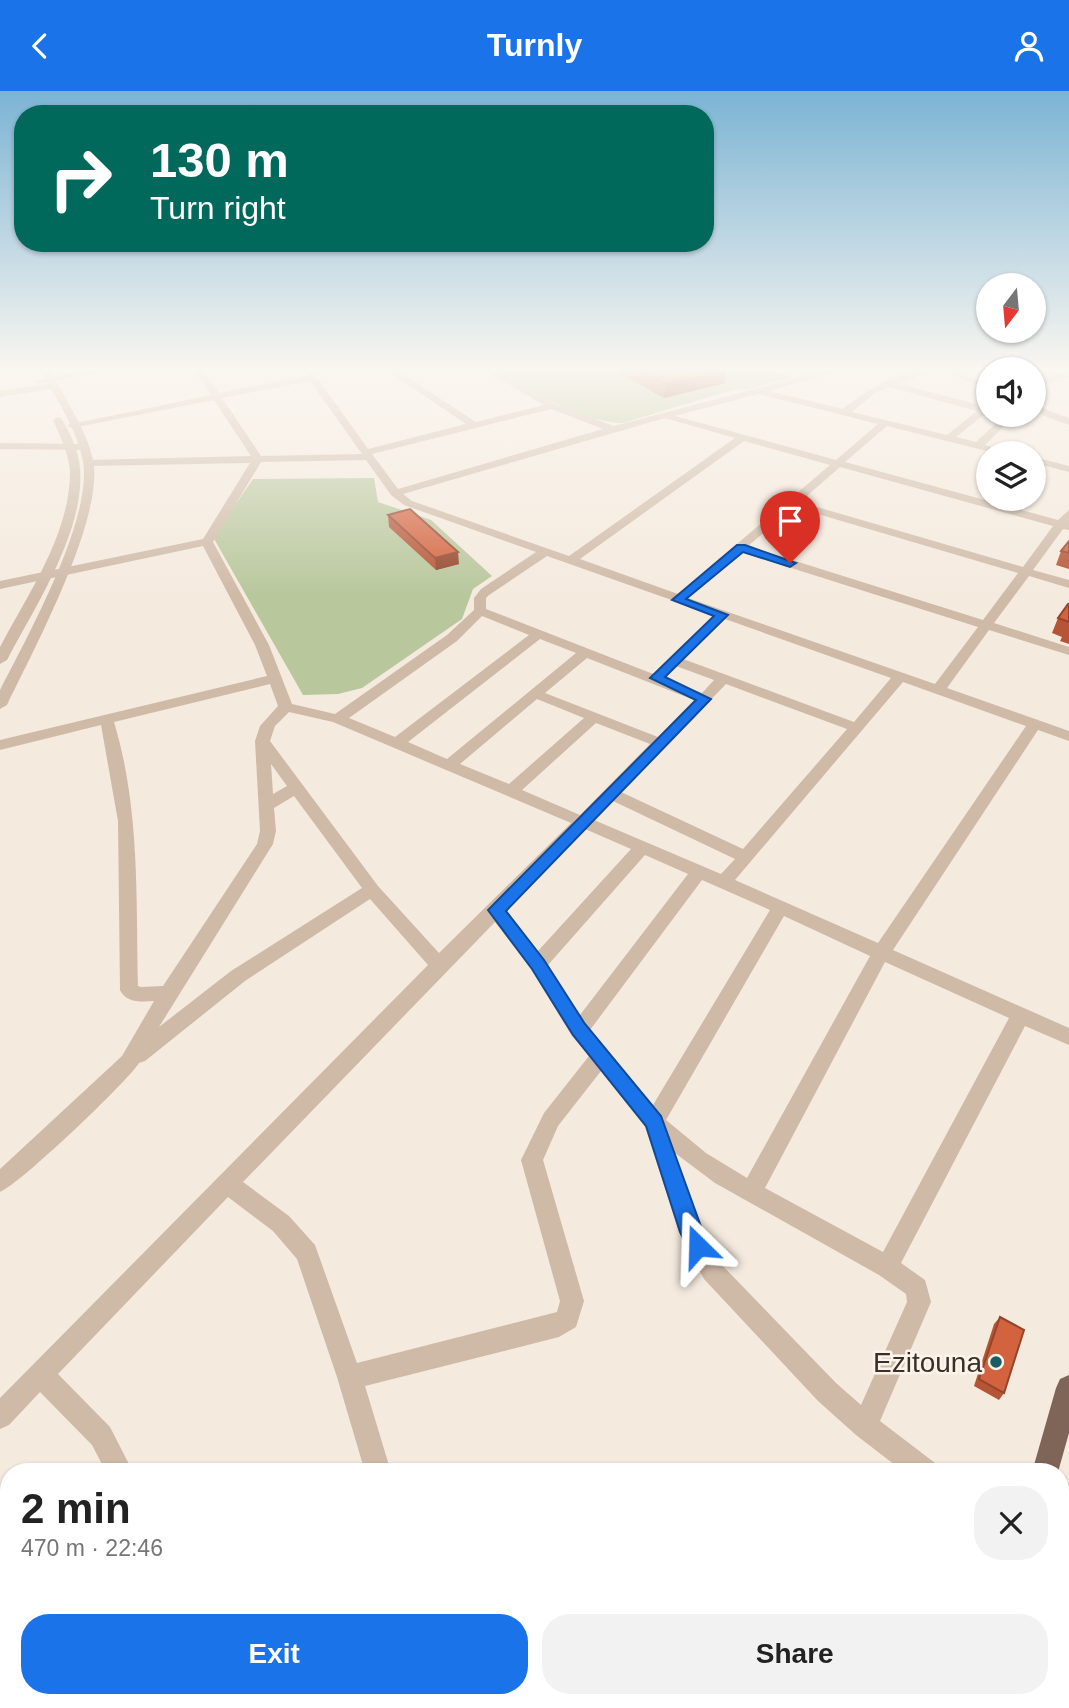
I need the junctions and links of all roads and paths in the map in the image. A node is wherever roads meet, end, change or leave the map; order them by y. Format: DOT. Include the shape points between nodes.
graph roads {
  1 [pos="249,444"];
  2 [pos="362,444"];
  3 [pos="404,444"];
  4 [pos="560,444"];
  5 [pos="733,444"];
  6 [pos="776,444"];
  7 [pos="790,444"];
  8 [pos="859,444"];
  9 [pos="0,446"];
  10 [pos="68,447"];
  11 [pos="82,447"];
  12 [pos="369,455"];
  13 [pos="258,459"];
  14 [pos="841,459"];
  15 [pos="89,463"];
  16 [pos="1046,463"];
  17 [pos="1069,469"];
  18 [pos="976,492"];
  19 [pos="395,493"];
  20 [pos="792,503"];
  21 [pos="1041,511"];
  22 [pos="1067,519"];
  23 [pos="207,542"];
  24 [pos="741,548"];
  25 [pos="545,552"];
  26 [pos="571,560"];
  27 [pos="1027,572"];
  28 [pos="59,575"];
  29 [pos="42,578"];
  30 [pos="1069,584"];
  31 [pos="0,585"];
  32 [pos="678,600"];
  33 [pos="480,611"];
  34 [pos="722,615"];
  35 [pos="986,625"];
  36 [pos="539,633"];
  37 [pos="587,651"];
  38 [pos="1069,651"];
  39 [pos="0,660"];
  40 [pos="673,660"];
  41 [pos="900,677"];
  42 [pos="276,678"];
  43 [pos="657,678"];
  44 [pos="722,680"];
  45 [pos="938,690"];
  46 [pos="536,694"];
  47 [pos="705,699"];
  48 [pos="0,705"];
  49 [pos="286,707"];
  50 [pos="594,717"];
  51 [pos="106,718"];
  52 [pos="338,719"];
  53 [pos="1035,724"];
  54 [pos="857,728"];
  55 [pos="1069,736"];
  56 [pos="262,741"];
  57 [pos="660,743"];
  58 [pos="397,744"];
  59 [pos="0,745"];
  60 [pos="449,765"];
  61 [pos="298,787"];
  62 [pos="511,791"];
  63 [pos="610,793"];
  64 [pos="267,805"];
  65 [pos="582,821"];
  66 [pos="642,847"];
  67 [pos="746,857"];
  68 [pos="699,872"];
  69 [pos="724,883"];
  70 [pos="372,890"];
  71 [pos="780,908"];
  72 [pos="496,910"];
  73 [pos="881,953"];
  74 [pos="538,964"];
  75 [pos="439,965"];
  76 [pos="169,993"];
  77 [pos="1020,1016"];
  78 [pos="579,1030"];
  79 [pos="1069,1037"];
  80 [pos="600,1057"];
  81 [pos="129,1062"];
  82 [pos="654,1122"];
  83 [pos="0,1182"];
  84 [pos="228,1184"];
  85 [pos="752,1191"];
  86 [pos="887,1267"];
  87 [pos="42,1376"];
  88 [pos="350,1377"];
  89 [pos="1069,1388"];
  90 [pos="0,1416"];
  91 [pos="864,1426"];
  92 [pos="115,1463"];
  93 [pos="375,1463"];
  94 [pos="914,1463"];
  95 [pos="1048,1463"];
  1 -- 13 [label="street"];
  2 -- 12 [label="street"];
  3 -- 12 [label="street"];
  4 -- 19 [label="street"];
  5 -- 26 [label="street"];
  6 -- 14 [label="street"];
  7 -- 14 [label="street"];
  8 -- 14 [label="street"];
  9 -- 10 [label="street"];
  10 -- 11 [label="street"];
  10 -- 29 [label="street" via="74,464 73,497"];
  11 -- 15 [label="street"];
  12 -- 13 [label="street"];
  12 -- 19 [label="street"];
  13 -- 15 [label="street"];
  13 -- 23 [label="street"];
  14 -- 18 [label="street"];
  14 -- 20 [label="street"];
  14 -- 22 [label="street"];
  15 -- 28 [label="street" via="85,508"];
  16 -- 17 [label="street"];
  19 -- 25 [label="street" via="408,503"];
  20 -- 24 [label="street"];
  20 -- 27 [label="street"];
  21 -- 22 [label="street"];
  22 -- 27 [label="street"];
  23 -- 28 [label="street"];
  23 -- 42 [label="street"];
  24 -- 32 [label="street"];
  24 -- 35 [label="street"];
  25 -- 26 [label="street"];
  25 -- 33 [label="street" via="485,592"];
  26 -- 32 [label="street"];
  27 -- 30 [label="street"];
  27 -- 35 [label="street"];
  28 -- 29 [label="street"];
  28 -- 48 [label="street"];
  29 -- 31 [label="street"];
  29 -- 39 [label="street"];
  32 -- 34 [label="street"];
  33 -- 36 [label="street"];
  33 -- 52 [label="street" via="452,638"];
  34 -- 40 [label="street"];
  34 -- 41 [label="street"];
  35 -- 38 [label="street"];
  35 -- 45 [label="street"];
  36 -- 37 [label="street"];
  36 -- 58 [label="street"];
  37 -- 43 [label="street"];
  37 -- 46 [label="street"];
  40 -- 43 [label="street"];
  40 -- 44 [label="street"];
  41 -- 45 [label="street"];
  41 -- 54 [label="street"];
  42 -- 49 [label="street"];
  42 -- 51 [label="street"];
  43 -- 47 [label="street"];
  44 -- 47 [label="street"];
  44 -- 54 [label="street"];
  45 -- 53 [label="street"];
  46 -- 50 [label="street"];
  46 -- 60 [label="street"];
  47 -- 57 [label="street"];
  49 -- 52 [label="street"];
  49 -- 56 [label="street" via="264,730"];
  50 -- 57 [label="street"];
  50 -- 62 [label="street"];
  51 -- 59 [label="street"];
  51 -- 76 [label="street" via="126,821 129,990 139,995"];
  52 -- 58 [label="street"];
  53 -- 55 [label="street"];
  53 -- 73 [label="street"];
  54 -- 67 [label="street"];
  56 -- 61 [label="street"];
  56 -- 64 [label="street"];
  57 -- 63 [label="street"];
  58 -- 60 [label="street"];
  60 -- 62 [label="street"];
  61 -- 64 [label="street"];
  61 -- 70 [label="street"];
  62 -- 65 [label="street"];
  63 -- 65 [label="street"];
  63 -- 67 [label="street"];
  64 -- 76 [label="street" via="267,839"];
  65 -- 66 [label="street"];
  65 -- 72 [label="street"];
  66 -- 68 [label="street"];
  66 -- 74 [label="street"];
  67 -- 69 [label="street"];
  68 -- 69 [label="street"];
  68 -- 78 [label="street"];
  69 -- 71 [label="street"];
  70 -- 75 [label="street"];
  70 -- 81 [label="street" via="238,976"];
  71 -- 73 [label="street"];
  71 -- 82 [label="street"];
  72 -- 74 [label="street"];
  72 -- 75 [label="street"];
  73 -- 77 [label="street"];
  73 -- 85 [label="street"];
  74 -- 78 [label="street"];
  75 -- 84 [label="street"];
  76 -- 81 [label="street"];
  77 -- 79 [label="street"];
  77 -- 86 [label="street"];
  78 -- 80 [label="street"];
  80 -- 82 [label="street"];
  80 -- 88 [label="street" via="546,1129 532,1160 572,1301 567,1319 559,1325"];
  81 -- 83 [label="street"];
  82 -- 85 [label="street" via="698,1160"];
  82 -- 91 [label="street" via="705,1260 794,1359"];
  84 -- 87 [label="street"];
  84 -- 88 [label="street" via="300,1240"];
  85 -- 86 [label="street"];
  86 -- 91 [label="street" via="917,1288 920,1298"];
  87 -- 90 [label="street"];
  87 -- 92 [label="street" via="101,1436"];
  88 -- 93 [label="street"];
  89 -- 95 [label="main road"];
  91 -- 94 [label="street"];
}
